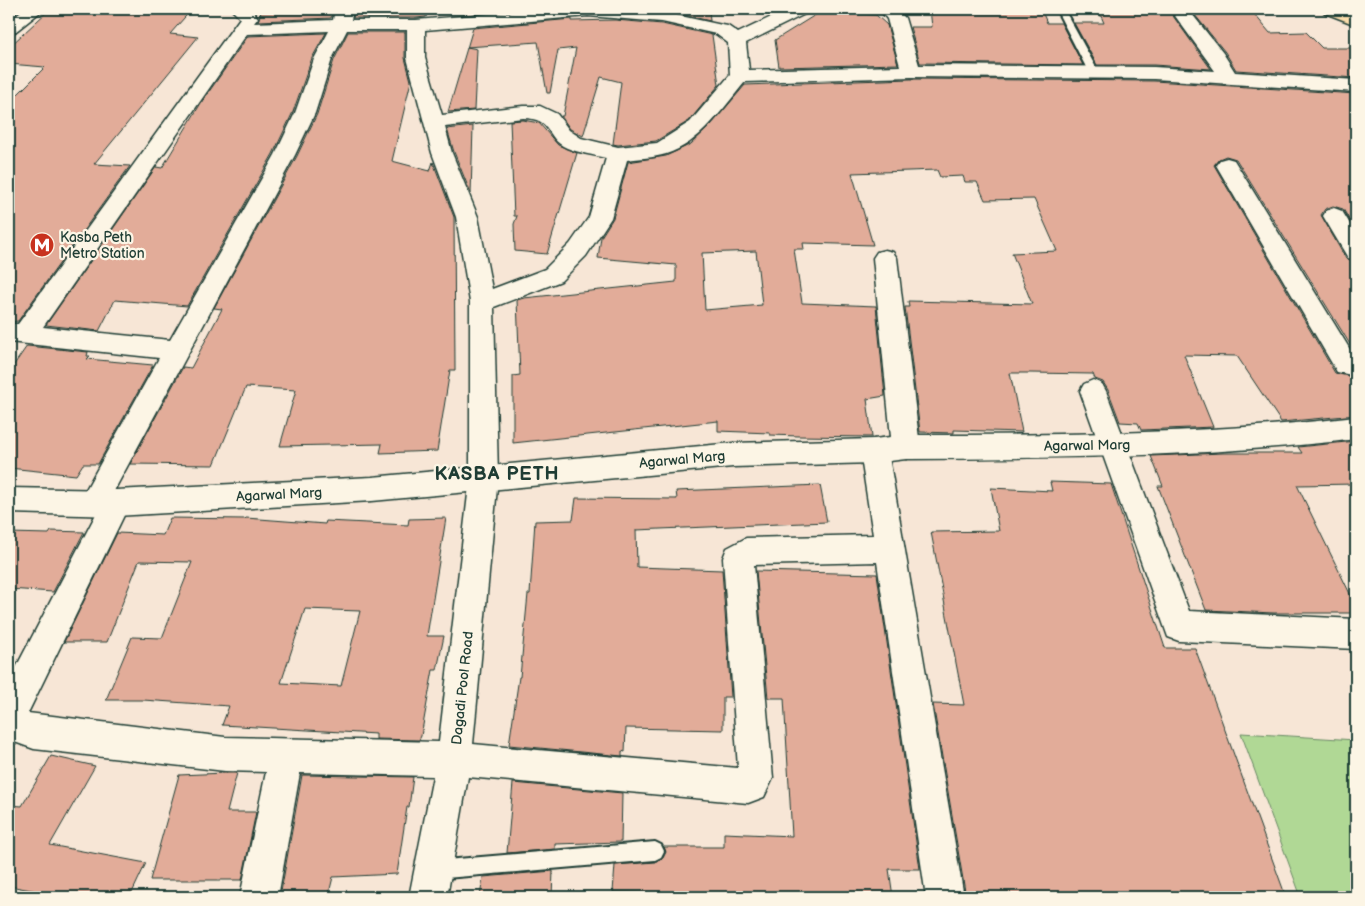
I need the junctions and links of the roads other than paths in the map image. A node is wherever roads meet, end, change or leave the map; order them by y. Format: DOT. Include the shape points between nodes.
graph roads {
  1 [pos="34,9"];
  2 [pos="801,9"];
  3 [pos="888,9"];
  4 [pos="1060,9"];
  5 [pos="1179,9"];
  6 [pos="1331,9"];
  7 [pos="613,11"];
  8 [pos="342,17"];
  9 [pos="240,19"];
  10 [pos="1356,20"];
  11 [pos="416,25"];
  12 [pos="9,28"];
  13 [pos="737,41"];
  14 [pos="911,72"];
  15 [pos="1094,73"];
  16 [pos="740,76"];
  17 [pos="1229,79"];
  18 [pos="1356,86"];
  19 [pos="433,122"];
  20 [pos="618,154"];
  21 [pos="1227,165"];
  22 [pos="1334,216"];
  23 [pos="1356,252"];
  24 [pos="885,258"];
  25 [pos="482,302"];
  26 [pos="17,334"];
  27 [pos="176,350"];
  28 [pos="1356,366"];
  29 [pos="1093,391"];
  30 [pos="1356,428"];
  31 [pos="1111,445"];
  32 [pos="906,447"];
  33 [pos="874,451"];
  34 [pos="484,476"];
  35 [pos="9,500"];
  36 [pos="105,503"];
  37 [pos="889,548"];
  38 [pos="1356,634"];
  39 [pos="9,715"];
  40 [pos="9,723"];
  41 [pos="286,756"];
  42 [pos="454,759"];
  43 [pos="655,851"];
  44 [pos="430,884"];
  45 [pos="259,897"];
  46 [pos="946,897"];
  1 -- 12 [label="street"];
  2 -- 13 [label="street"];
  3 -- 14 [label="street" via="896,18"];
  4 -- 15 [label="lane"];
  5 -- 17 [label="street"];
  6 -- 10 [label="highway"];
  7 -- 11 [label="street"];
  7 -- 13 [label="street" via="662,17 722,30"];
  8 -- 9 [label="street"];
  8 -- 11 [label="street"];
  8 -- 27 [label="street" via="285,155"];
  9 -- 26 [label="street"];
  11 -- 19 [label="street, Dagadi Pool Road" via="416,58"];
  13 -- 16 [label="street"];
  14 -- 15 [label="street"];
  14 -- 16 [label="street"];
  15 -- 17 [label="street" via="1154,73"];
  16 -- 20 [label="street" via="697,126 675,142 661,149"];
  17 -- 18 [label="street"];
  19 -- 20 [label="street" via="540,112 574,143"];
  19 -- 25 [label="street, Dagadi Pool Road" via="467,217"];
  20 -- 25 [label="street" via="600,218 578,250 553,275"];
  21 -- 28 [label="street" via="1346,365"];
  22 -- 23 [label="street"];
  24 -- 32 [label="street"];
  25 -- 34 [label="street, Dagadi Pool Road"];
  26 -- 27 [label="street"];
  27 -- 36 [label="street"];
  29 -- 31 [label="street"];
  30 -- 31 [label="street, Agarwal Marg" via="1286,437"];
  31 -- 32 [label="street, Agarwal Marg"];
  31 -- 38 [label="street" via="1179,626"];
  32 -- 33 [label="street, Agarwal Marg"];
  33 -- 34 [label="street, Agarwal Marg" via="733,455"];
  33 -- 37 [label="street"];
  34 -- 36 [label="street, Agarwal Marg" via="372,489"];
  34 -- 42 [label="street, Dagadi Pool Road"];
  35 -- 36 [label="street, Agarwal Marg"];
  36 -- 39 [label="street"];
  37 -- 42 [label="street" via="746,552 738,558 756,778 752,785"];
  37 -- 46 [label="street"];
  40 -- 41 [label="street" via="34,732 225,754"];
  41 -- 42 [label="street"];
  41 -- 45 [label="street"];
  42 -- 44 [label="street, Dagadi Pool Road"];
  43 -- 44 [label="lane"];
}
